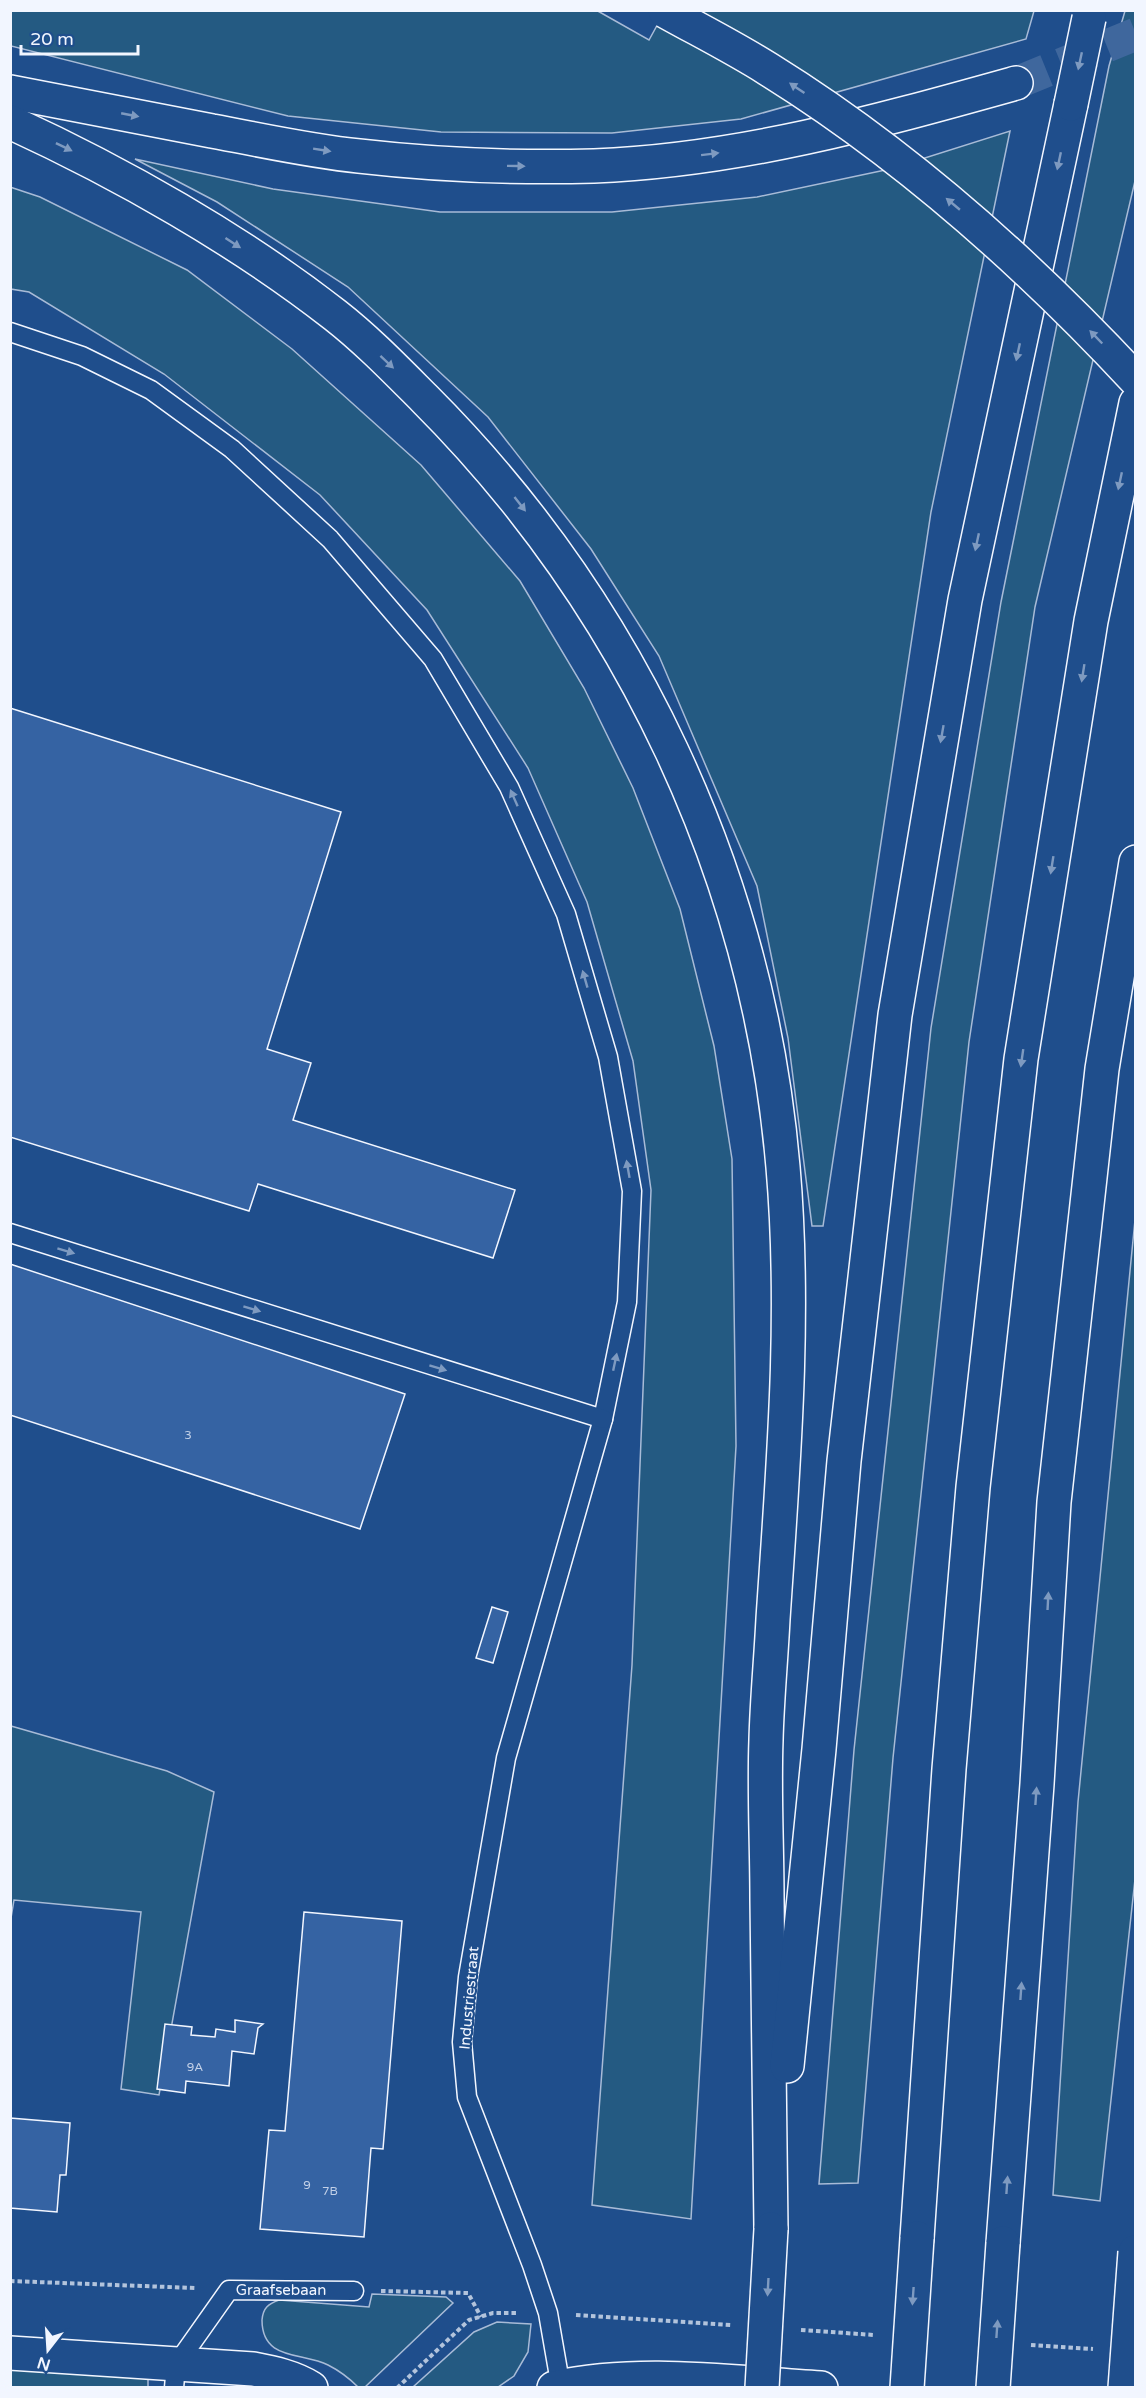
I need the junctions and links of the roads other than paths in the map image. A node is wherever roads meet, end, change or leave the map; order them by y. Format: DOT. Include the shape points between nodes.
graph roads {
  1 [pos="664,11"];
  2 [pos="1090,14"];
  3 [pos="1016,84"];
  4 [pos="10,92"];
  5 [pos="10,122"];
  6 [pos="10,332"];
  7 [pos="1136,380"];
  8 [pos="1136,403"];
  9 [pos="1136,862"];
  10 [pos="10,1233"];
  11 [pos="603,1419"];
  12 [pos="771,2229"];
  13 [pos="1135,2250"];
  14 [pos="354,2291"];
  15 [pos="10,2353"];
  16 [pos="175,2376"];
  17 [pos="558,2387"];
  18 [pos="311,2388"];
  19 [pos="762,2388"];
  20 [pos="821,2388"];
  21 [pos="907,2388"];
  22 [pos="993,2388"];
  23 [pos="1125,2388"];
  7 -- 1 [label="main road, one-way, bridge" via="1001,245 914,172 768,69"];
  2 -- 12 [label="main road, one-way, bridge" via="965,600 895,1015 844,1461"];
  4 -- 3 [label="main road, one-way" via="357,156 515,167 596,166 744,151 867,124"];
  5 -- 12 [label="main road, one-way" via="76,153 276,271 340,318 466,440 560,556 590,602 658,722 711,840 731,898 766,1043 783,1166 787,1236 784,1445 766,1740"];
  11 -- 6 [label="lane, Industriestraat, one-way" via="627,1302 632,1191 608,1057 566,914 509,787 433,660 330,539 232,449 151,390 82,356"];
  8 -- 21 [label="main road, one-way, bridge" via="1091,621 1022,1059 973,1487"];
  22 -- 9 [label="main road, one-way, bridge" via="1054,1502 1102,1069"];
  10 -- 11 [label="lane, one-way"];
  11 -- 17 [label="lane, Industriestraat" via="506,1758 468,1977 462,2042 467,2097 548,2313"];
  12 -- 19 [label="main road, one-way, bridge"];
  13 -- 23 [label="main road, bridge"];
  14 -- 16 [label="lane, Graafsebaan" via="229,2290"];
  15 -- 16 [label="main road"];
  16 -- 18 [label="main road" via="253,2369 300,2381"];
  17 -- 20 [label="main road" via="655,2378"];
}
